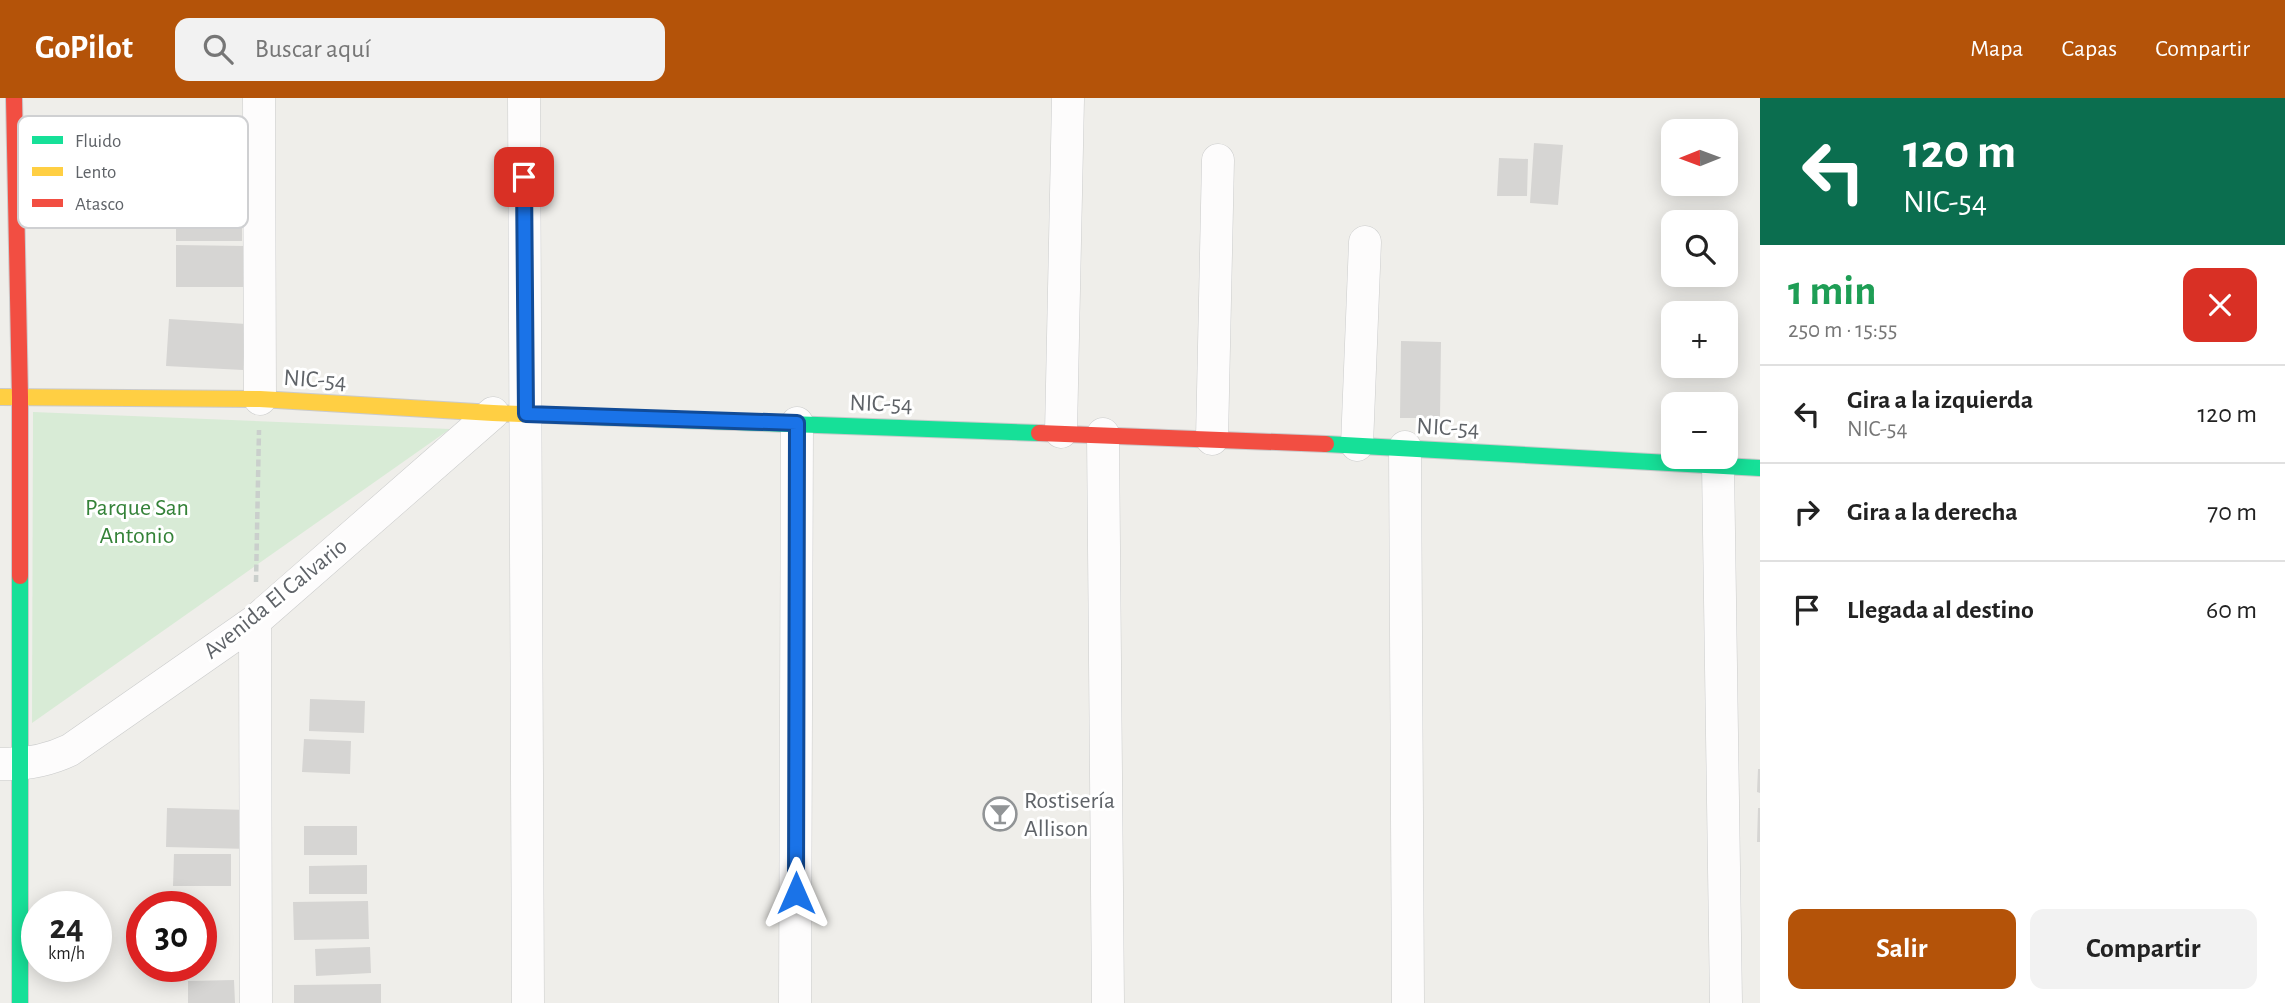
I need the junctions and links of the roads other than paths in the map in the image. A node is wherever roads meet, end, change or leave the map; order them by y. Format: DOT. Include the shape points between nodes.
graph roads {
  1 [pos="15,98"];
  2 [pos="259,98"];
  3 [pos="524,98"];
  4 [pos="1068,99"];
  5 [pos="1217,160"];
  6 [pos="1365,242"];
  7 [pos="0,397"];
  8 [pos="20,397"];
  9 [pos="260,398"];
  10 [pos="493,413"];
  11 [pos="526,414"];
  12 [pos="797,423"];
  13 [pos="1061,432"];
  14 [pos="1103,434"];
  15 [pos="1212,439"];
  16 [pos="1357,445"];
  17 [pos="1405,447"];
  18 [pos="1661,462"];
  19 [pos="1738,466"];
  20 [pos="1760,468"];
  21 [pos="1718,469"];
  22 [pos="255,621"];
  23 [pos="10,764"];
  24 [pos="20,1003"];
  25 [pos="257,1003"];
  26 [pos="528,1003"];
  27 [pos="795,1003"];
  28 [pos="1108,1003"];
  29 [pos="1408,1003"];
  30 [pos="1726,1003"];
  1 -- 8 [label="main road"];
  2 -- 9 [label="street"];
  3 -- 11 [label="street"];
  4 -- 13 [label="street"];
  5 -- 15 [label="street"];
  6 -- 16 [label="street"];
  7 -- 8 [label="main road, NIC-54 / NIC-54"];
  8 -- 9 [label="main road, NIC-54 / NIC-54"];
  8 -- 23 [label="main road"];
  9 -- 10 [label="main road, NIC-54 / NIC-54"];
  10 -- 11 [label="main road, NIC-54 / NIC-54"];
  10 -- 22 [label="street, Avenida El Calvario"];
  11 -- 12 [label="main road, NIC-54 / NIC-54"];
  11 -- 26 [label="street"];
  12 -- 13 [label="main road, NIC-54 / NIC-54"];
  12 -- 27 [label="street"];
  13 -- 14 [label="main road, NIC-54 / NIC-54"];
  14 -- 15 [label="main road, NIC-54 / NIC-54"];
  14 -- 28 [label="street"];
  15 -- 16 [label="main road, NIC-54 / NIC-54"];
  16 -- 17 [label="main road, NIC-54 / NIC-54"];
  17 -- 18 [label="main road, NIC-54 / NIC-54"];
  17 -- 29 [label="street"];
  19 -- 20 [label="main road, NIC-54 / NIC-54"];
  21 -- 30 [label="street"];
  22 -- 23 [label="street, Avenida El Calvario" via="70,750 50,760"];
  22 -- 25 [label="street"];
  23 -- 24 [label="main road"];
}
